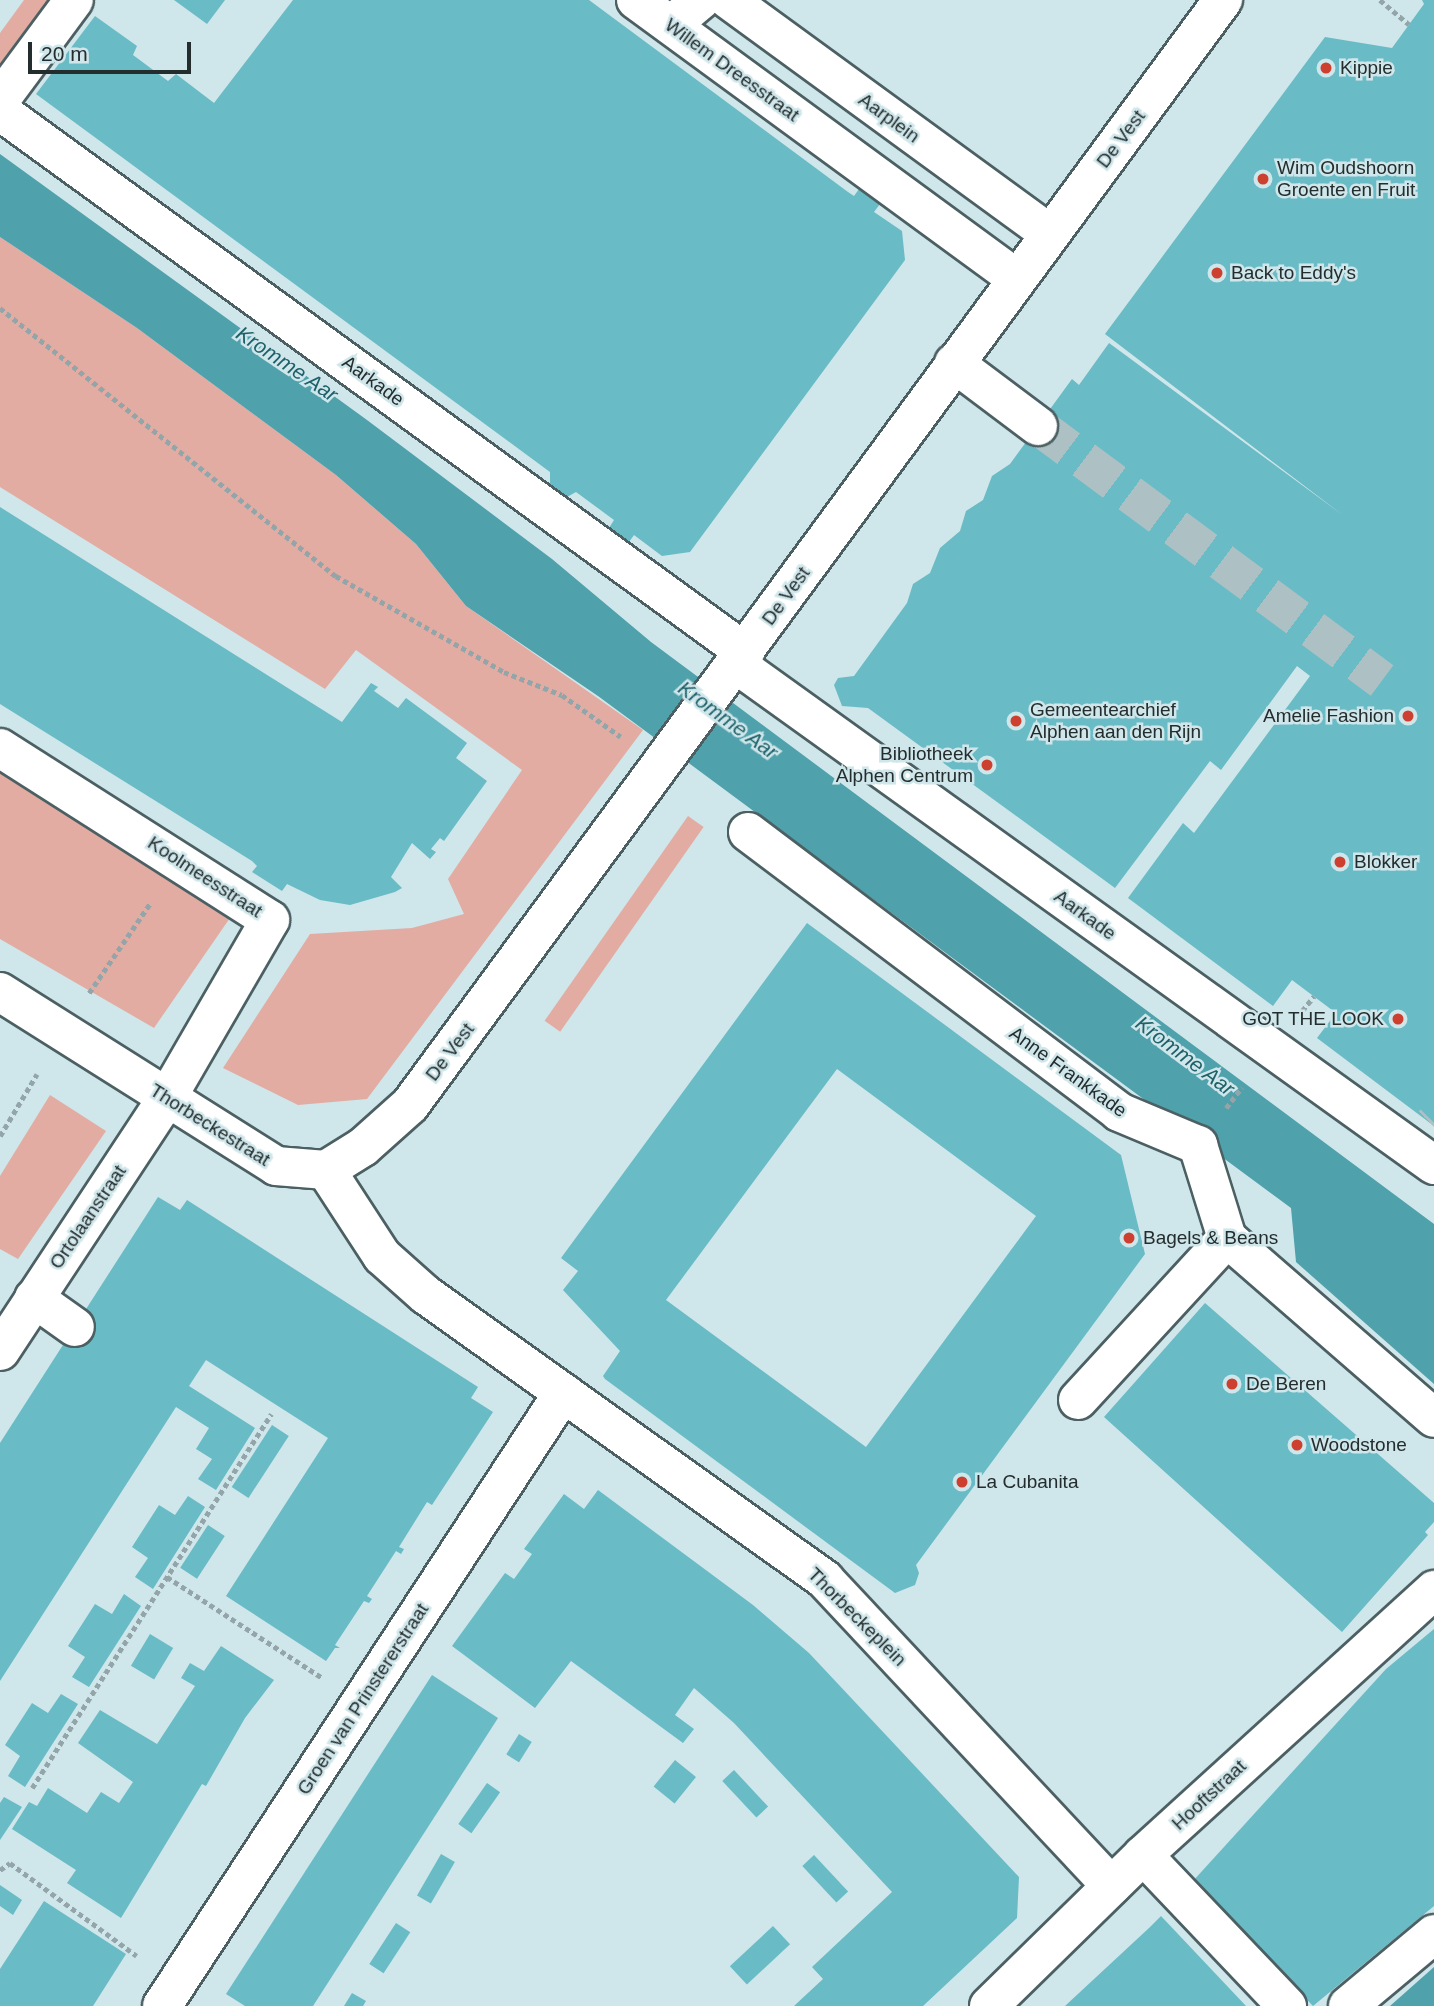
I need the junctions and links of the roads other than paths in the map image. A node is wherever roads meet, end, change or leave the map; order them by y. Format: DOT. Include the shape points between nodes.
graph roads {
  1 [pos="74,0"];
  2 [pos="636,0"];
  3 [pos="701,0"];
  4 [pos="729,0"];
  5 [pos="1223,0"];
  6 [pos="671,25"];
  7 [pos="860,97"];
  8 [pos="0,100"];
  9 [pos="0,111"];
  10 [pos="819,151"];
  11 [pos="1050,234"];
  12 [pos="1017,279"];
  13 [pos="954,363"];
  14 [pos="1038,426"];
  15 [pos="741,658"];
  16 [pos="0,748"];
  17 [pos="748,832"];
  18 [pos="0,992"];
  19 [pos="167,1098"];
  20 [pos="1427,1147"];
  21 [pos="327,1170"];
  22 [pos="1227,1238"];
  23 [pos="20,1301"];
  24 [pos="75,1326"];
  25 [pos="0,1351"];
  26 [pos="563,1393"];
  27 [pos="1077,1400"];
  28 [pos="1434,1418"];
  29 [pos="1434,1590"];
  30 [pos="1143,1855"];
  31 [pos="1111,1886"];
  32 [pos="1434,1934"];
  33 [pos="170,1996"];
  34 [pos="989,2006"];
  35 [pos="1287,2006"];
  36 [pos="1348,2006"];
  1 -- 8 [label="street"];
  2 -- 6 [label="street, Willem Dreesstraat"];
  3 -- 6 [label="street"];
  4 -- 7 [label="street, Aarplein"];
  5 -- 11 [label="street, De Vest"];
  6 -- 10 [label="street, Willem Dreesstraat" via="791,113"];
  7 -- 10 [label="street"];
  7 -- 11 [label="street, Aarplein"];
  9 -- 15 [label="street, Aarkade"];
  10 -- 12 [label="street, Willem Dreesstraat"];
  11 -- 12 [label="street, De Vest"];
  12 -- 13 [label="street, De Vest"];
  13 -- 14 [label="street"];
  13 -- 15 [label="street, De Vest"];
  15 -- 20 [label="street, Aarkade"];
  15 -- 21 [label="street, De Vest" via="410,1105 363,1147"];
  16 -- 19 [label="street, Koolmeesstraat" via="270,920"];
  17 -- 22 [label="street, Anne Frankkade" via="1119,1112 1198,1144"];
  18 -- 19 [label="street, Thorbeckestraat"];
  19 -- 21 [label="street, Thorbeckestraat" via="276,1166"];
  19 -- 23 [label="street, Ortolaanstraat"];
  21 -- 26 [label="street" via="382,1256 426,1295"];
  22 -- 27 [label="street"];
  22 -- 28 [label="street"];
  23 -- 24 [label="street"];
  23 -- 25 [label="street, Ortolaanstraat"];
  26 -- 31 [label="street, Thorbeckeplein" via="825,1580"];
  26 -- 33 [label="street, Groen van Prinstererstraat"];
  29 -- 30 [label="street, Hooftstraat"];
  30 -- 31 [label="street, Hooftstraat"];
  30 -- 35 [label="street"];
  31 -- 34 [label="street, Hooftstraat"];
  32 -- 36 [label="street"];
}
